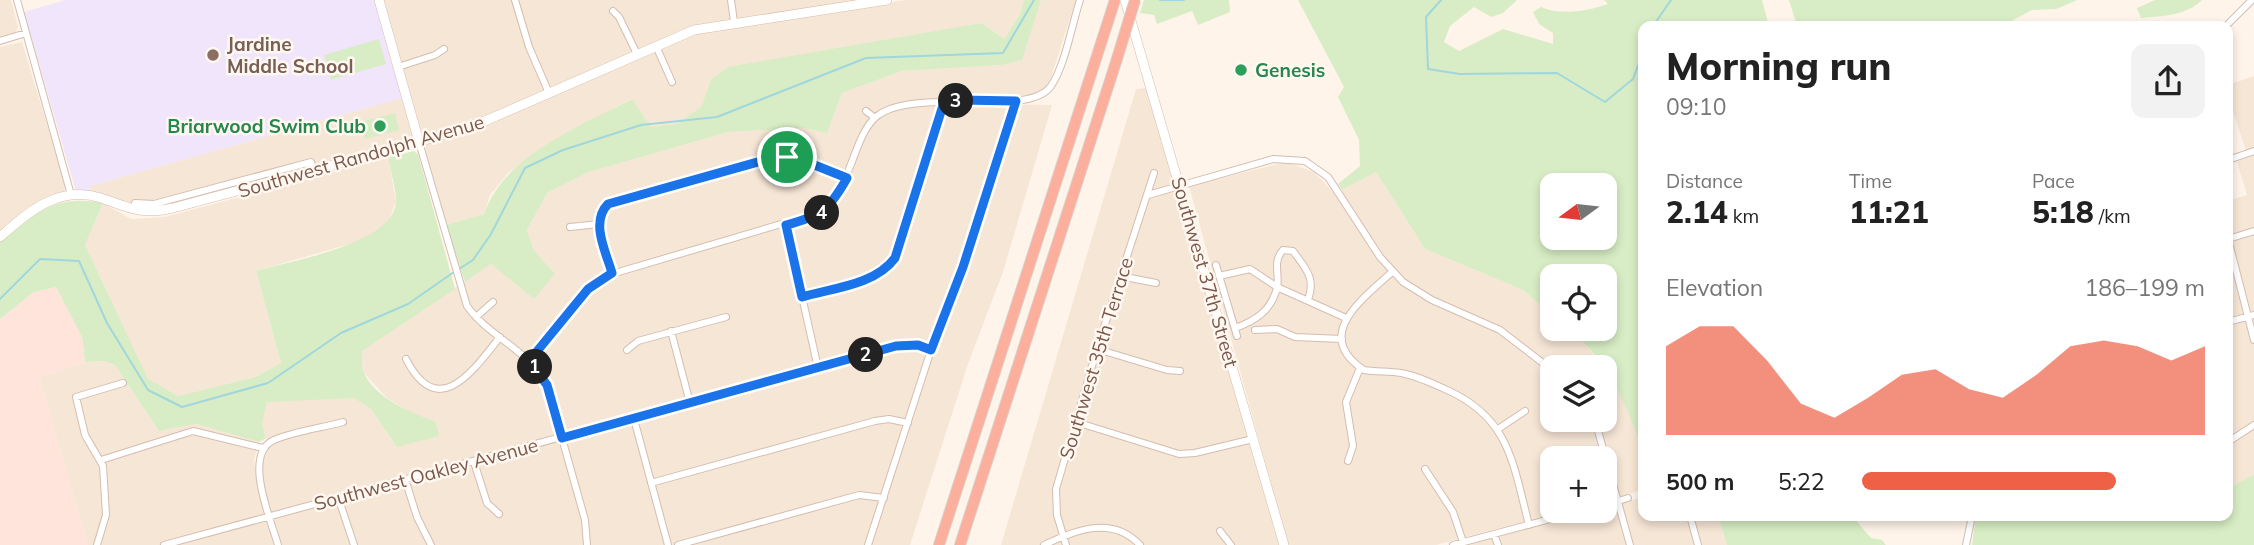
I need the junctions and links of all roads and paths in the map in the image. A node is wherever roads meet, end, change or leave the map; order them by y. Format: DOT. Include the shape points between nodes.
graph roads {
  1 [pos="17,0"];
  2 [pos="379,0"];
  3 [pos="515,0"];
  4 [pos="731,0"];
  5 [pos="887,0"];
  6 [pos="1080,0"];
  7 [pos="1108,0"];
  8 [pos="1115,0"];
  9 [pos="1125,0"];
  10 [pos="1135,0"];
  11 [pos="2252,0"];
  12 [pos="821,5"];
  13 [pos="612,11"];
  14 [pos="2231,21"];
  15 [pos="734,22"];
  16 [pos="1104,22"];
  17 [pos="26,33"];
  18 [pos="0,41"];
  19 [pos="656,46"];
  20 [pos="444,49"];
  21 [pos="637,54"];
  22 [pos="398,67"];
  23 [pos="672,82"];
  24 [pos="549,93"];
  25 [pos="1016,101"];
  26 [pos="944,102"];
  27 [pos="866,111"];
  28 [pos="875,118"];
  29 [pos="419,142"];
  30 [pos="2254,151"];
  31 [pos="2233,158"];
  32 [pos="1154,173"];
  33 [pos="847,178"];
  34 [pos="1180,184"];
  35 [pos="71,195"];
  36 [pos="1148,195"];
  37 [pos="135,203"];
  38 [pos="178,203"];
  39 [pos="599,224"];
  40 [pos="786,225"];
  41 [pos="570,228"];
  42 [pos="2254,231"];
  43 [pos="0,237"];
  44 [pos="2233,237"];
  45 [pos="2233,256"];
  46 [pos="1216,265"];
  47 [pos="1392,272"];
  48 [pos="612,273"];
  49 [pos="1120,276"];
  50 [pos="1219,276"];
  51 [pos="1156,282"];
  52 [pos="1277,287"];
  53 [pos="802,297"];
  54 [pos="1308,300"];
  55 [pos="493,302"];
  56 [pos="2251,315"];
  57 [pos="476,317"];
  58 [pos="726,317"];
  59 [pos="1346,318"];
  60 [pos="2233,320"];
  61 [pos="1255,330"];
  62 [pos="671,331"];
  63 [pos="500,337"];
  64 [pos="1342,338"];
  65 [pos="2254,340"];
  66 [pos="1097,349"];
  67 [pos="627,350"];
  68 [pos="931,350"];
  69 [pos="406,359"];
  70 [pos="529,361"];
  71 [pos="1540,361"];
  72 [pos="818,368"];
  73 [pos="1360,368"];
  74 [pos="1180,371"];
  75 [pos="123,383"];
  76 [pos="690,403"];
  77 [pos="1525,411"];
  78 [pos="634,419"];
  79 [pos="343,422"];
  80 [pos="1076,422"];
  81 [pos="908,423"];
  82 [pos="2254,425"];
  83 [pos="1498,429"];
  84 [pos="1598,432"];
  85 [pos="562,438"];
  86 [pos="1253,439"];
  87 [pos="2233,439"];
  88 [pos="263,448"];
  89 [pos="101,460"];
  90 [pos="1348,461"];
  91 [pos="474,462"];
  92 [pos="1425,469"];
  93 [pos="405,479"];
  94 [pos="651,483"];
  95 [pos="338,497"];
  96 [pos="884,498"];
  97 [pos="1628,498"];
  98 [pos="1618,501"];
  99 [pos="499,514"];
  100 [pos="270,516"];
  101 [pos="1691,521"];
  102 [pos="1971,521"];
  103 [pos="1540,522"];
  104 [pos="1529,525"];
  105 [pos="1220,531"];
  106 [pos="1494,534"];
  107 [pos="1063,536"];
  108 [pos="197,537"];
  109 [pos="1463,542"];
  110 [pos="97,545"];
  111 [pos="164,545"];
  112 [pos="199,545"];
  113 [pos="278,545"];
  114 [pos="354,545"];
  115 [pos="430,545"];
  116 [pos="587,545"];
  117 [pos="668,545"];
  118 [pos="678,545"];
  119 [pos="868,545"];
  120 [pos="939,545"];
  121 [pos="960,545"];
  122 [pos="1044,545"];
  123 [pos="1066,545"];
  124 [pos="1140,545"];
  125 [pos="1231,545"];
  126 [pos="1284,545"];
  127 [pos="1453,545"];
  128 [pos="1498,545"];
  129 [pos="1630,545"];
  130 [pos="1698,545"];
  131 [pos="1966,545"];
  1 -- 17 [label="street"];
  2 -- 22 [label="street"];
  3 -- 24 [label="street"];
  4 -- 15 [label="street"];
  5 -- 12 [label="street, Southwest Randolph Avenue"];
  6 -- 25 [label="street" via="1051,87 1034,100"];
  7 -- 16 [label="highway"];
  8 -- 16 [label="highway"];
  9 -- 34 [label="street, Southwest 37th Street"];
  10 -- 121 [label="highway, bridge"];
  11 -- 14 [label="street"];
  12 -- 15 [label="street, Southwest Randolph Avenue"];
  13 -- 21 [label="street"];
  15 -- 19 [label="street, Southwest Randolph Avenue" via="694,30"];
  16 -- 120 [label="highway"];
  17 -- 18 [label="street"];
  17 -- 35 [label="street"];
  19 -- 21 [label="street, Southwest Randolph Avenue"];
  19 -- 23 [label="street"];
  20 -- 22 [label="street"];
  21 -- 24 [label="street, Southwest Randolph Avenue"];
  22 -- 29 [label="street"];
  24 -- 29 [label="street, Southwest Randolph Avenue" via="485,121"];
  25 -- 26 [label="street"];
  25 -- 68 [label="street"];
  26 -- 28 [label="street" via="905,106"];
  26 -- 53 [label="street" via="891,264 871,278"];
  27 -- 28 [label="street"];
  28 -- 33 [label="street"];
  29 -- 38 [label="street, Southwest Randolph Avenue"];
  29 -- 57 [label="street" via="463,298"];
  30 -- 31 [label="street"];
  32 -- 36 [label="street, Southwest 35th Terrace"];
  33 -- 39 [label="street" via="797,158 772,158 615,200 603,210"];
  33 -- 40 [label="street" via="822,212"];
  34 -- 36 [label="street"];
  34 -- 47 [label="street" via="1273,159 1305,161 1328,177"];
  34 -- 86 [label="street, Southwest 37th Street"];
  35 -- 38 [label="street, Southwest Randolph Avenue" via="92,196 149,214"];
  35 -- 43 [label="street, Southwest Randolph Avenue" via="34,208"];
  36 -- 49 [label="street, Southwest 35th Terrace"];
  37 -- 38 [label="street"];
  39 -- 41 [label="street"];
  39 -- 48 [label="street"];
  40 -- 48 [label="street"];
  40 -- 53 [label="street"];
  42 -- 44 [label="street"];
  45 -- 56 [label="street"];
  46 -- 50 [label="street"];
  47 -- 59 [label="street"];
  47 -- 71 [label="street" via="1419,294 1500,330"];
  48 -- 70 [label="street" via="588,289"];
  49 -- 51 [label="street"];
  49 -- 66 [label="street, Southwest 35th Terrace"];
  50 -- 52 [label="street" via="1250,269"];
  50 -- 52 [label="street" via="1236,332 1260,317"];
  52 -- 54 [label="street"];
  52 -- 54 [label="street" via="1279,254 1290,249 1312,279"];
  53 -- 72 [label="street"];
  54 -- 59 [label="street"];
  55 -- 57 [label="street"];
  56 -- 60 [label="street"];
  56 -- 65 [label="street"];
  57 -- 63 [label="street"];
  58 -- 62 [label="street"];
  59 -- 64 [label="street"];
  61 -- 64 [label="street"];
  62 -- 67 [label="street" via="634,342"];
  62 -- 76 [label="street"];
  63 -- 69 [label="street" via="468,377 449,387 423,383"];
  63 -- 70 [label="street"];
  64 -- 73 [label="street" via="1346,352"];
  66 -- 74 [label="street"];
  66 -- 80 [label="street, Southwest 35th Terrace"];
  68 -- 72 [label="street, Southwest Oakley Avenue" via="902,345"];
  68 -- 81 [label="street"];
  70 -- 85 [label="street" via="547,385"];
  72 -- 76 [label="street, Southwest Oakley Avenue"];
  73 -- 83 [label="street" via="1430,382 1472,402"];
  73 -- 90 [label="street" via="1346,402 1353,446"];
  75 -- 89 [label="street" via="76,397 85,435"];
  76 -- 78 [label="street, Southwest Oakley Avenue"];
  77 -- 83 [label="street"];
  78 -- 85 [label="street, Southwest Oakley Avenue"];
  78 -- 94 [label="street"];
  79 -- 88 [label="street" via="275,439"];
  80 -- 86 [label="street" via="1179,454"];
  80 -- 107 [label="street, Southwest 35th Terrace" via="1056,489"];
  81 -- 94 [label="street" via="875,421"];
  81 -- 96 [label="street"];
  82 -- 87 [label="street"];
  83 -- 104 [label="street" via="1508,448"];
  84 -- 98 [label="street"];
  85 -- 91 [label="street, Southwest Oakley Avenue"];
  85 -- 116 [label="street" via="585,520"];
  86 -- 126 [label="street, Southwest 37th Street"];
  88 -- 89 [label="street" via="193,430"];
  88 -- 100 [label="street" via="258,471"];
  89 -- 110 [label="street" via="106,515"];
  91 -- 93 [label="street, Southwest Oakley Avenue"];
  91 -- 99 [label="street" via="487,503"];
  92 -- 109 [label="street" via="1453,512"];
  93 -- 95 [label="street, Southwest Oakley Avenue"];
  93 -- 115 [label="street"];
  94 -- 117 [label="street"];
  95 -- 100 [label="street, Southwest Oakley Avenue"];
  95 -- 114 [label="street"];
  96 -- 118 [label="street" via="859,495"];
  96 -- 119 [label="street"];
  97 -- 98 [label="street"];
  98 -- 129 [label="street"];
  100 -- 108 [label="street, Southwest Oakley Avenue"];
  100 -- 113 [label="street"];
  101 -- 130 [label="street"];
  102 -- 131 [label="street"];
  103 -- 104 [label="street"];
  104 -- 106 [label="street"];
  105 -- 125 [label="street"];
  106 -- 109 [label="street"];
  106 -- 128 [label="street"];
  107 -- 122 [label="street"];
  107 -- 123 [label="street, Southwest 35th Terrace"];
  107 -- 124 [label="street" via="1106,527 1123,532"];
  108 -- 111 [label="street, Southwest Oakley Avenue"];
  108 -- 112 [label="street"];
  109 -- 127 [label="street"];
}
